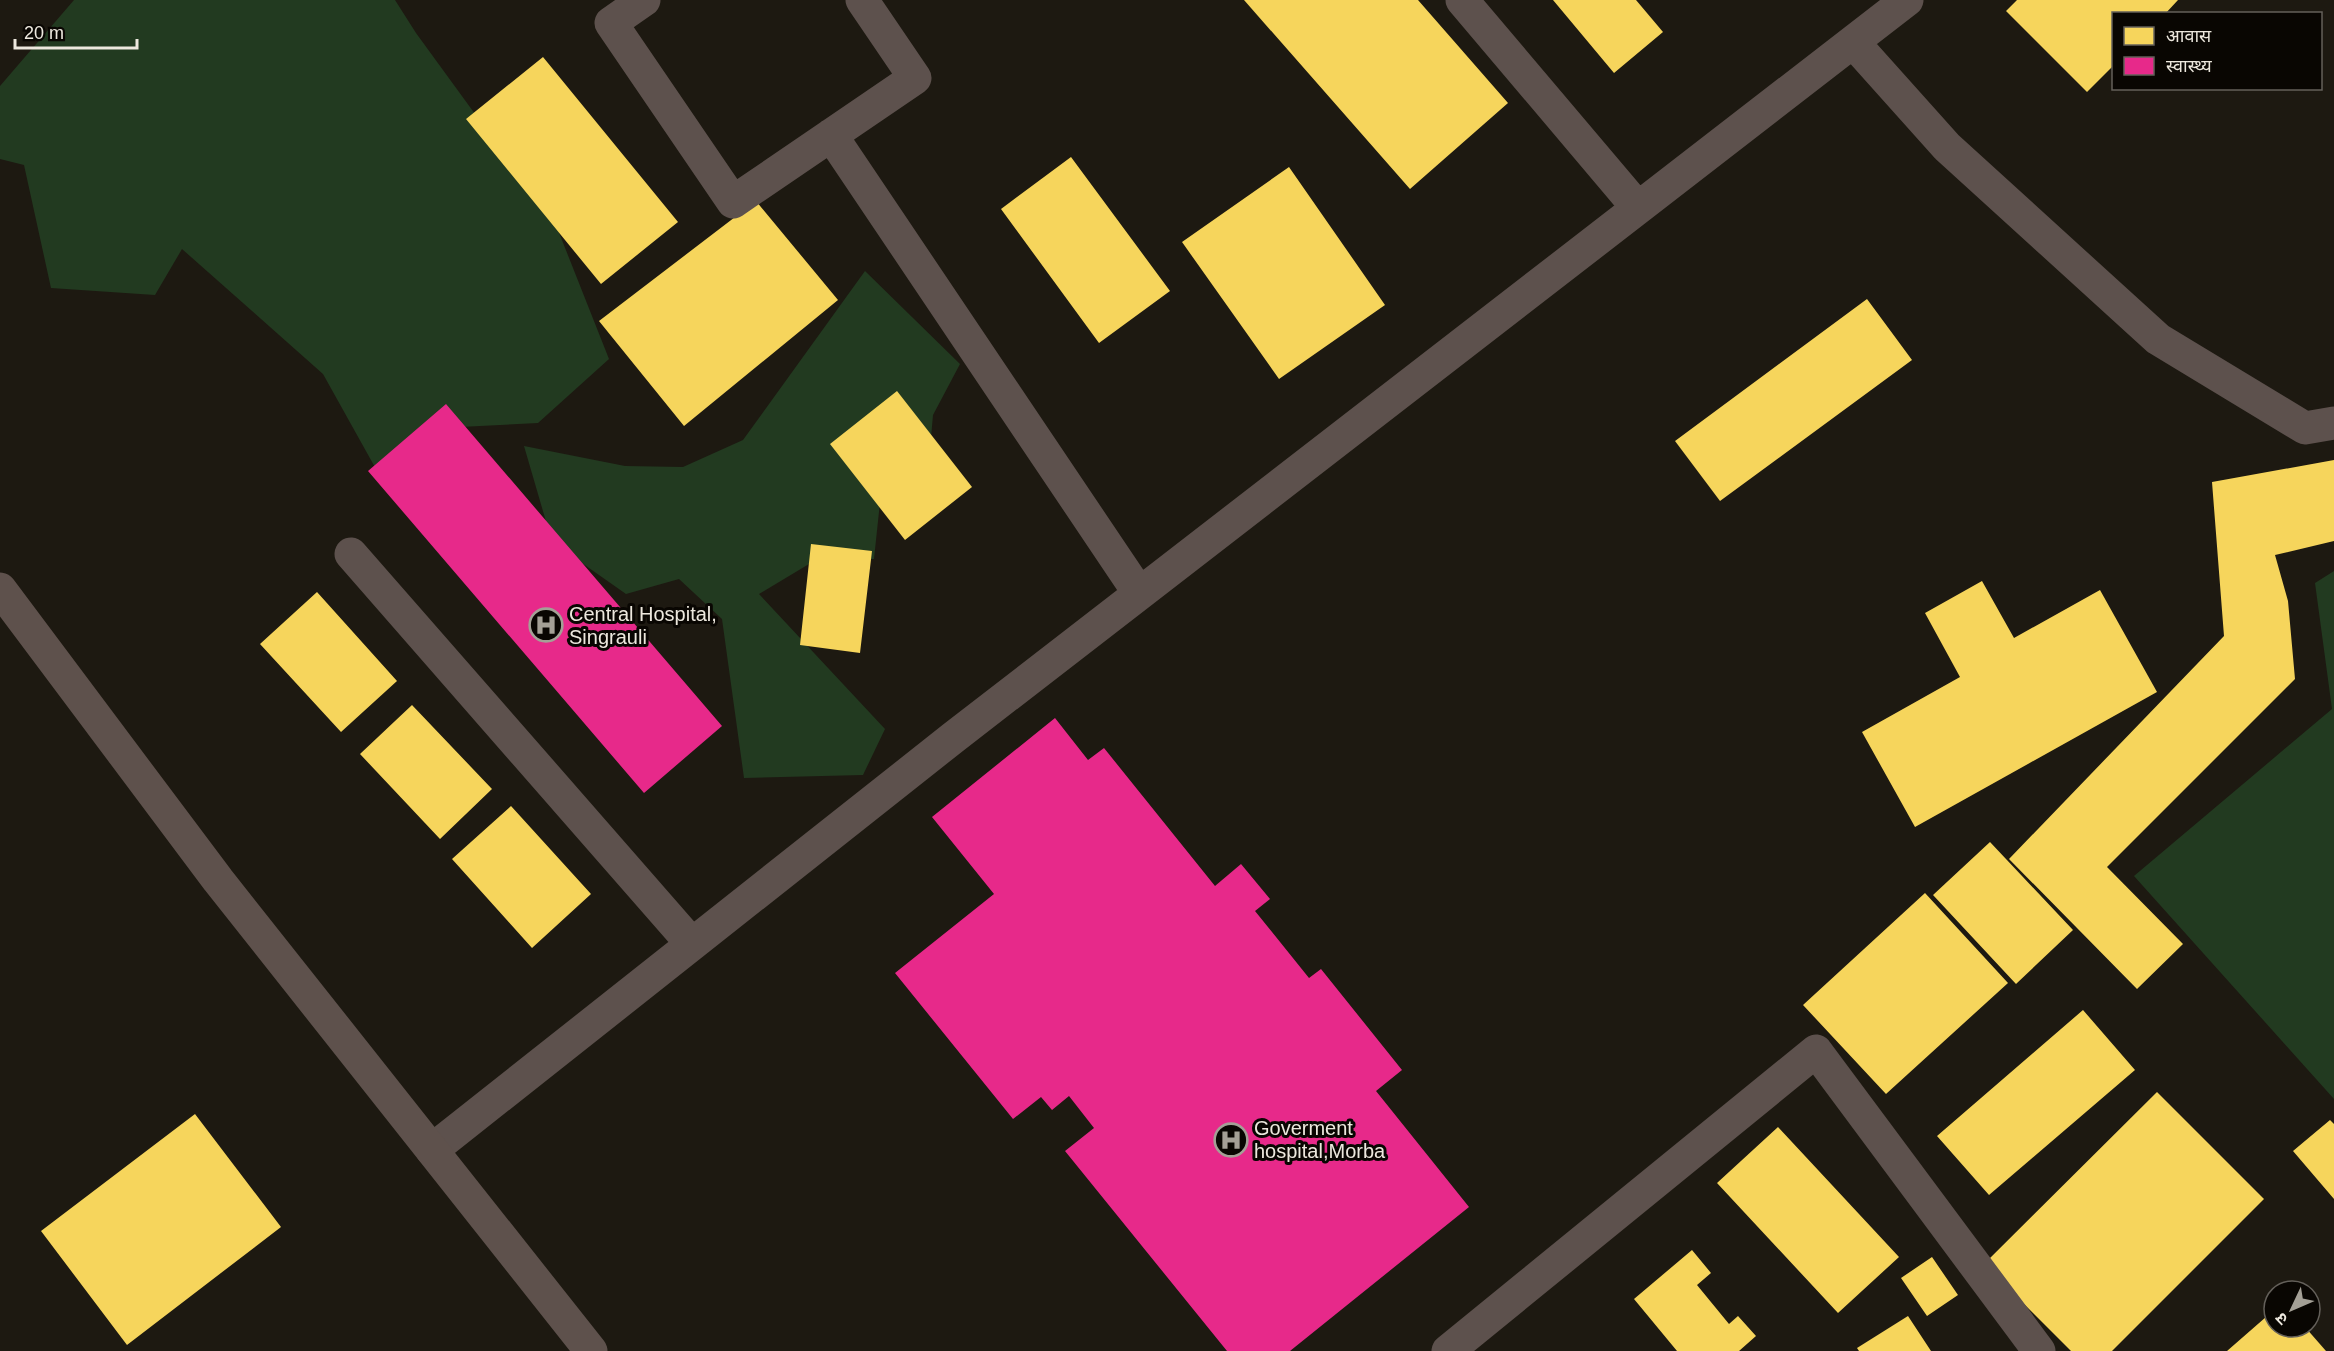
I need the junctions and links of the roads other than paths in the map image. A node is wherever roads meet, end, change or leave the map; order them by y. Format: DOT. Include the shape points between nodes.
graph roads {
  1 [pos="644,0"];
  2 [pos="862,0"];
  3 [pos="1462,0"];
  4 [pos="1907,0"];
  5 [pos="1871,11"];
  6 [pos="1852,42"];
  7 [pos="831,135"];
  8 [pos="1638,208"];
  9 [pos="2334,423"];
  10 [pos="351,555"];
  11 [pos="0,590"];
  12 [pos="1139,593"];
  13 [pos="692,944"];
  14 [pos="432,1150"];
  15 [pos="591,1351"];
  16 [pos="1448,1351"];
  17 [pos="2039,1351"];
  1 -- 7 [label="street" via="611,23 733,202"];
  2 -- 7 [label="street" via="915,78"];
  3 -- 8 [label="street"];
  4 -- 5 [label="street"];
  5 -- 6 [label="street"];
  6 -- 8 [label="street"];
  6 -- 9 [label="street" via="1947,147 2157,339 2305,428"];
  7 -- 12 [label="street"];
  8 -- 12 [label="street"];
  10 -- 13 [label="street"];
  11 -- 14 [label="main road" via="218,880"];
  12 -- 13 [label="street"];
  13 -- 14 [label="street"];
  14 -- 15 [label="main road"];
  16 -- 17 [label="street" via="1816,1051"];
}
